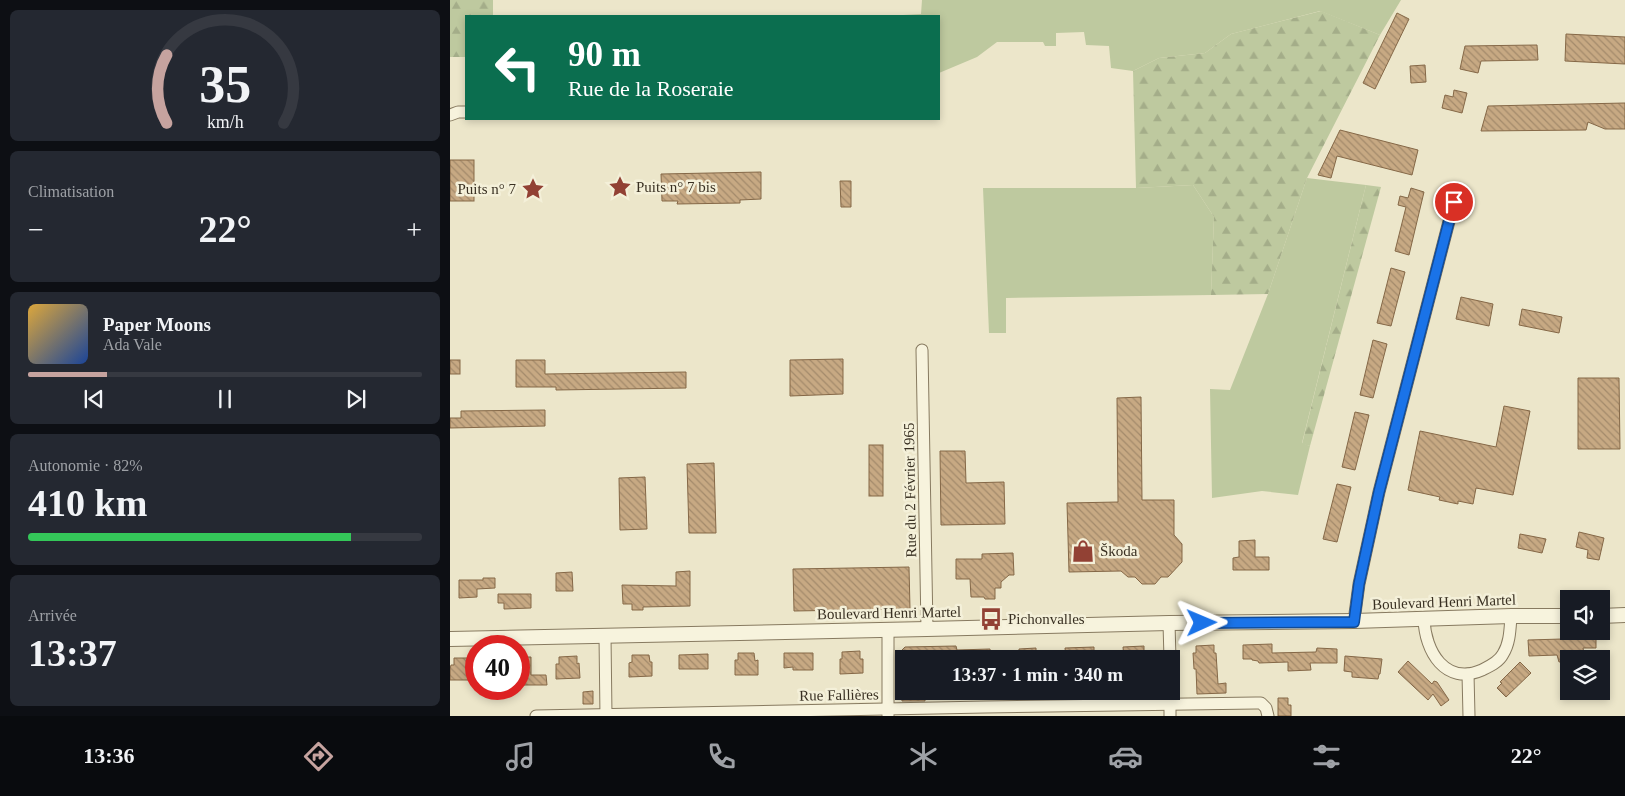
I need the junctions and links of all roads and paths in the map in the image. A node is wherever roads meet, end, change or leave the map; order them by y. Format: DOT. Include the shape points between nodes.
graph roads {
  1 [pos="465,112"];
  2 [pos="450,115"];
  3 [pos="1454,202"];
  4 [pos="922,350"];
  5 [pos="1511,616"];
  6 [pos="1560,616"];
  7 [pos="1610,616"];
  8 [pos="1625,616"];
  9 [pos="1424,619"];
  10 [pos="1354,622"];
  11 [pos="1170,623"];
  12 [pos="888,630"];
  13 [pos="927,630"];
  14 [pos="605,636"];
  15 [pos="450,639"];
  16 [pos="1170,650"];
  17 [pos="1468,674"];
  18 [pos="1170,710"];
  19 [pos="985,711"];
  20 [pos="1076,711"];
  21 [pos="888,713"];
  22 [pos="700,714"];
  23 [pos="795,714"];
  24 [pos="606,715"];
  25 [pos="536,716"];
  26 [pos="1268,716"];
  27 [pos="1469,716"];
  1 -- 2 [label="street"];
  3 -- 10 [label="street" via="1379,492"];
  4 -- 13 [label="street, Rue du 2 Février 1965"];
  5 -- 6 [label="street, Boulevard Henri Martel"];
  5 -- 9 [label="street, Boulevard Henri Martel"];
  5 -- 17 [label="street" via="1508,645 1502,656 1492,666"];
  7 -- 8 [label="street"];
  9 -- 10 [label="street, Boulevard Henri Martel"];
  9 -- 17 [label="street" via="1427,644 1436,660 1457,673"];
  10 -- 11 [label="street, Boulevard Henri Martel"];
  11 -- 13 [label="street, Boulevard Henri Martel"];
  11 -- 16 [label="street"];
  12 -- 13 [label="street, Boulevard Henri Martel"];
  12 -- 14 [label="street, Boulevard Henri Martel"];
  12 -- 21 [label="street"];
  14 -- 15 [label="street, Boulevard Henri Martel"];
  14 -- 24 [label="street"];
  17 -- 27 [label="street"];
  18 -- 20 [label="street, Rue Fallières"];
  18 -- 26 [label="street, Rue Fallières" via="1261,704"];
  19 -- 20 [label="street, Rue Fallières"];
  19 -- 21 [label="street, Rue Fallières"];
  21 -- 23 [label="street, Rue Fallières"];
  22 -- 23 [label="street, Rue Fallières"];
  22 -- 24 [label="street, Rue Fallières"];
  24 -- 25 [label="street, Rue Fallières"];
}
